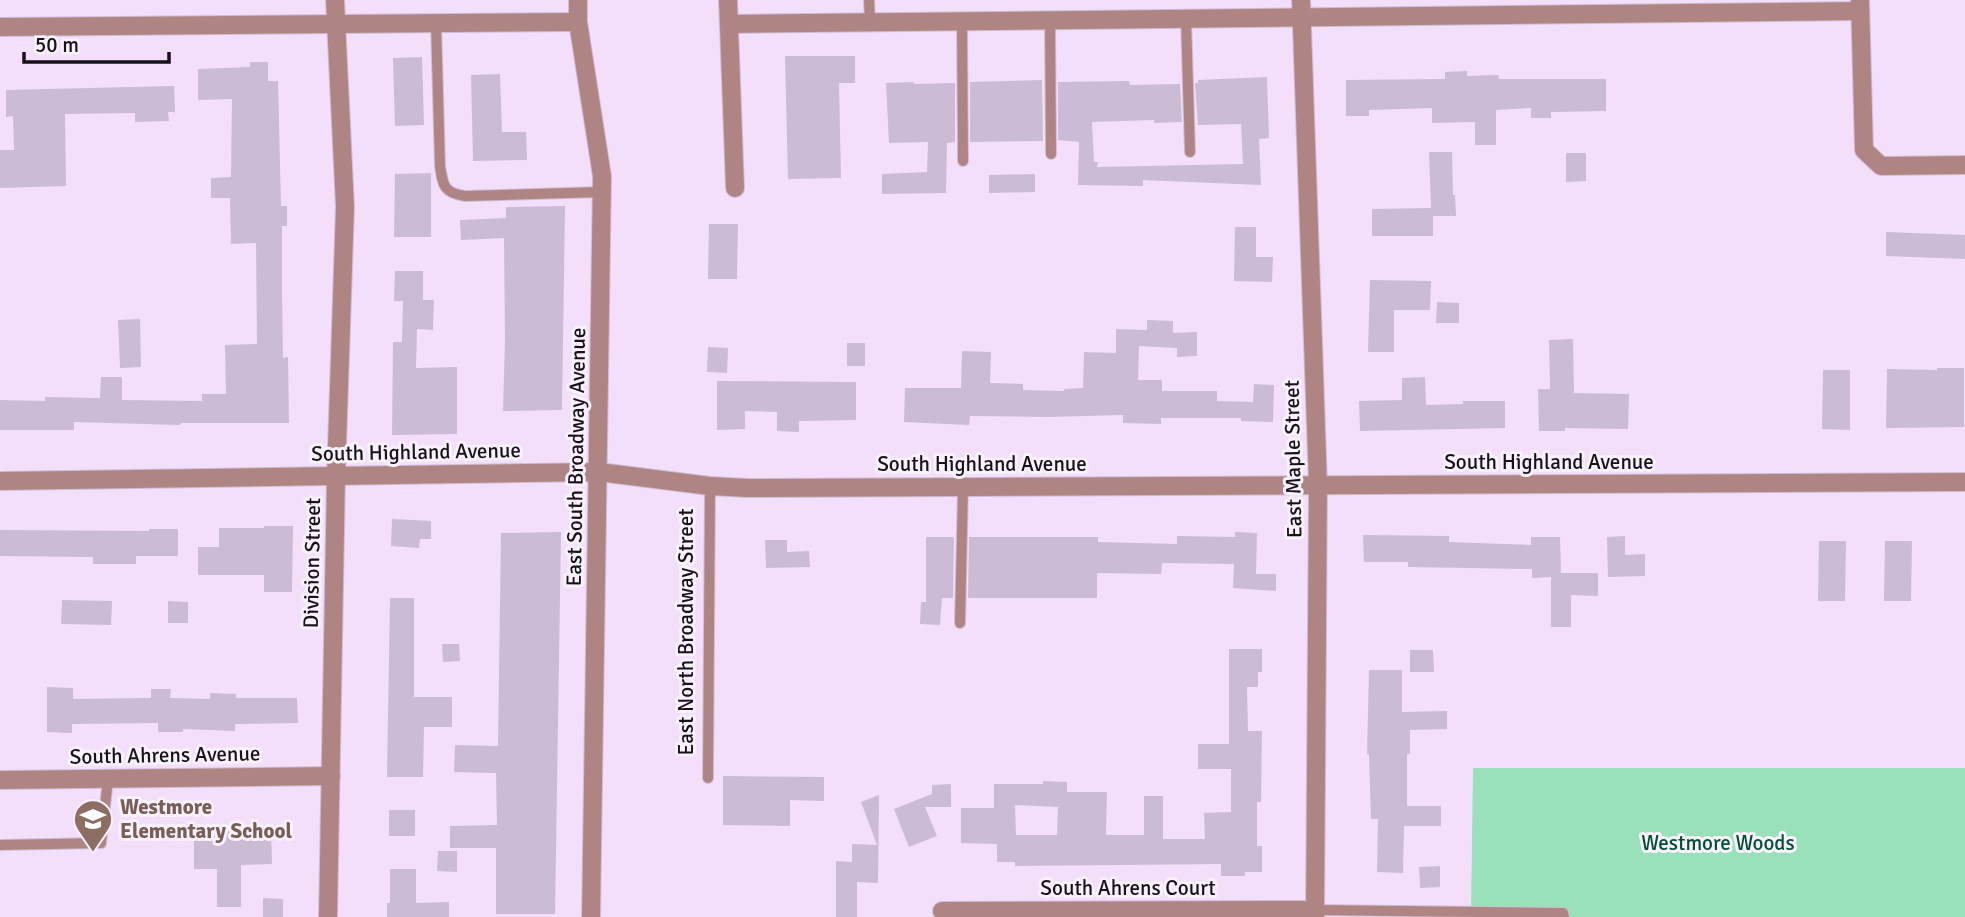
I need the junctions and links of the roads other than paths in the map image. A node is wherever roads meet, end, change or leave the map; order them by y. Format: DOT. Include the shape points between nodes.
graph roads {
  1 [pos="335,0"];
  2 [pos="578,0"];
  3 [pos="728,0"];
  4 [pos="869,0"];
  5 [pos="1860,6"];
  6 [pos="1302,9"];
  7 [pos="1186,19"];
  8 [pos="1050,20"];
  9 [pos="962,21"];
  10 [pos="578,22"];
  11 [pos="870,22"];
  12 [pos="436,23"];
  13 [pos="336,24"];
  14 [pos="729,24"];
  15 [pos="0,27"];
  16 [pos="1190,152"];
  17 [pos="1051,155"];
  18 [pos="963,161"];
  19 [pos="1965,165"];
  20 [pos="735,188"];
  21 [pos="603,192"];
  22 [pos="598,472"];
  23 [pos="336,476"];
  24 [pos="0,481"];
  25 [pos="1965,482"];
  26 [pos="1318,485"];
  27 [pos="710,486"];
  28 [pos="963,487"];
  29 [pos="960,623"];
  30 [pos="331,776"];
  31 [pos="708,778"];
  32 [pos="108,779"];
  33 [pos="0,780"];
  34 [pos="0,845"];
  35 [pos="942,911"];
  36 [pos="1315,913"];
  37 [pos="328,917"];
  38 [pos="591,917"];
  39 [pos="1563,917"];
  1 -- 13 [label="street, Division Street"];
  2 -- 10 [label="street, East South Broadway Avenue"];
  3 -- 14 [label="street"];
  4 -- 11 [label="lane"];
  5 -- 6 [label="street"];
  5 -- 19 [label="street" via="1864,150 1881,166"];
  6 -- 7 [label="street"];
  6 -- 26 [label="street, East Maple Street"];
  7 -- 8 [label="street"];
  7 -- 16 [label="lane"];
  8 -- 9 [label="street"];
  8 -- 17 [label="lane"];
  9 -- 11 [label="street"];
  9 -- 18 [label="lane"];
  10 -- 12 [label="street"];
  10 -- 21 [label="street, East South Broadway Avenue"];
  11 -- 14 [label="street"];
  12 -- 13 [label="street"];
  12 -- 21 [label="lane" via="443,186 465,196"];
  13 -- 15 [label="street"];
  13 -- 23 [label="street, Division Street" via="345,207"];
  14 -- 20 [label="street"];
  21 -- 22 [label="street, East South Broadway Avenue"];
  22 -- 23 [label="street, South Highland Avenue"];
  22 -- 27 [label="street, South Highland Avenue"];
  22 -- 38 [label="street, East South Broadway Avenue"];
  23 -- 24 [label="street, South Highland Avenue"];
  23 -- 30 [label="street, Division Street"];
  25 -- 26 [label="street, South Highland Avenue"];
  26 -- 28 [label="street, South Highland Avenue"];
  26 -- 36 [label="street, East Maple Street"];
  27 -- 28 [label="street, South Highland Avenue"];
  27 -- 31 [label="lane, East North Broadway Street"];
  28 -- 29 [label="lane"];
  30 -- 32 [label="street, South Ahrens Avenue"];
  30 -- 37 [label="street, Division Street"];
  32 -- 33 [label="street, South Ahrens Avenue"];
  32 -- 34 [label="lane" via="101,843"];
  35 -- 36 [label="street, South Ahrens Court"];
  36 -- 39 [label="lane" via="1563,913"];
}
